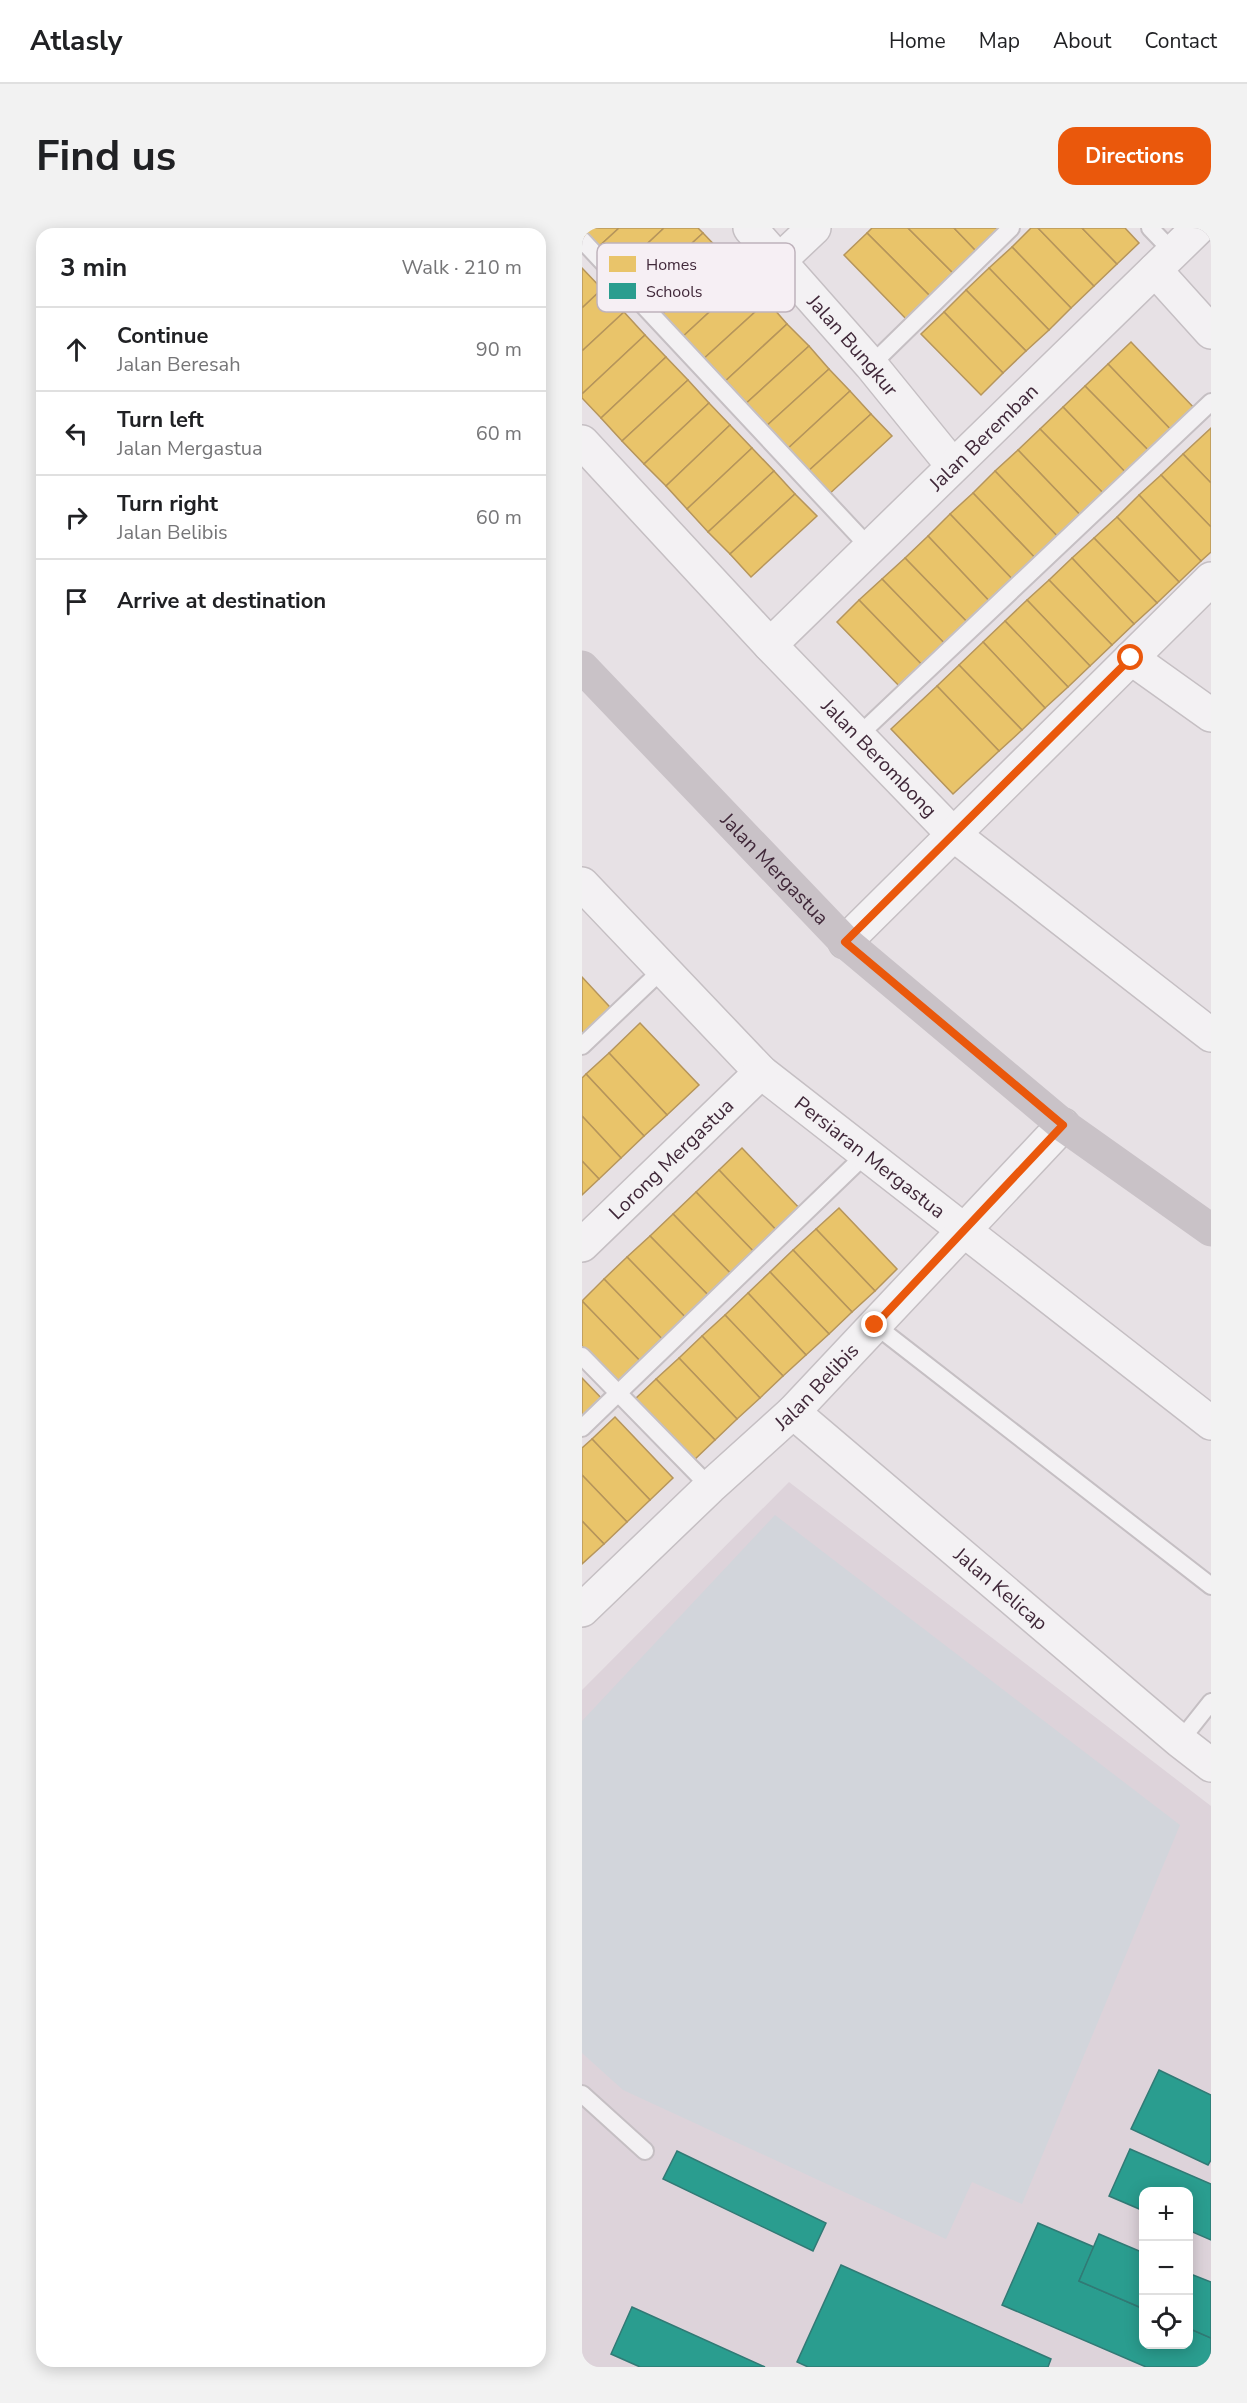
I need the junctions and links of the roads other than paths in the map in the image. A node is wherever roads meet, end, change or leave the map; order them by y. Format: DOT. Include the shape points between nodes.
graph roads {
  1 [pos="750,228"];
  2 [pos="814,228"];
  3 [pos="1011,228"];
  4 [pos="1150,228"];
  5 [pos="1198,228"];
  6 [pos="582,240"];
  7 [pos="763,243"];
  8 [pos="795,246"];
  9 [pos="597,256"];
  10 [pos="1164,261"];
  11 [pos="795,279"];
  12 [pos="649,312"];
  13 [pos="1211,332"];
  14 [pos="871,365"];
  15 [pos="1211,402"];
  16 [pos="582,442"];
  17 [pos="954,466"];
  18 [pos="870,548"];
  19 [pos="1211,579"];
  20 [pos="770,645"];
  21 [pos="1131,658"];
  22 [pos="582,667"];
  23 [pos="1211,714"];
  24 [pos="858,736"];
  25 [pos="953,834"];
  26 [pos="582,884"];
  27 [pos="845,942"];
  28 [pos="663,969"];
  29 [pos="1211,1035"];
  30 [pos="582,1046"];
  31 [pos="761,1072"];
  32 [pos="1063,1125"];
  33 [pos="866,1154"];
  34 [pos="1211,1230"];
  35 [pos="964,1231"];
  36 [pos="582,1245"];
  37 [pos="875,1325"];
  38 [pos="582,1356"];
  39 [pos="618,1392"];
  40 [pos="793,1412"];
  41 [pos="1211,1423"];
  42 [pos="582,1428"];
  43 [pos="710,1487"];
  44 [pos="1211,1586"];
  45 [pos="582,1610"];
  46 [pos="1211,1702"];
  47 [pos="1180,1741"];
  48 [pos="1211,1765"];
  49 [pos="582,2094"];
  50 [pos="645,2151"];
  1 -- 7 [label="street, Jalan Bungkur"];
  2 -- 8 [label="street"];
  3 -- 14 [label="lane"];
  4 -- 10 [label="lane"];
  5 -- 10 [label="street, Jalan Beremban"];
  6 -- 9 [label="lane"];
  10 -- 13 [label="street"];
  10 -- 17 [label="street, Jalan Beremban"];
  11 -- 14 [label="street, Jalan Bungkur"];
  12 -- 18 [label="lane"];
  14 -- 17 [label="street, Jalan Bungkur"];
  15 -- 24 [label="lane"];
  16 -- 20 [label="street, Jalan Berombong"];
  17 -- 18 [label="street, Jalan Beremban"];
  18 -- 20 [label="street, Jalan Beremban"];
  19 -- 21 [label="street"];
  20 -- 24 [label="street, Jalan Berombong"];
  21 -- 23 [label="street"];
  21 -- 25 [label="street"];
  22 -- 27 [label="main road, Jalan Mergastua"];
  24 -- 25 [label="street, Jalan Berombong"];
  25 -- 27 [label="street"];
  25 -- 29 [label="street, Jalan Berombong"];
  26 -- 28 [label="street, Persiaran Mergastua"];
  27 -- 32 [label="main road, Jalan Mergastua"];
  28 -- 30 [label="lane"];
  28 -- 31 [label="street, Persiaran Mergastua"];
  31 -- 33 [label="street, Persiaran Mergastua"];
  31 -- 36 [label="street, Lorong Mergastua"];
  32 -- 34 [label="main road, Jalan Mergastua"];
  32 -- 35 [label="street, Jalan Belibis"];
  33 -- 35 [label="street, Persiaran Mergastua"];
  33 -- 39 [label="lane"];
  35 -- 37 [label="street, Jalan Belibis"];
  35 -- 41 [label="street, Persiaran Mergastua"];
  37 -- 40 [label="street, Jalan Belibis"];
  37 -- 44 [label="lane"];
  38 -- 39 [label="lane"];
  39 -- 42 [label="lane"];
  39 -- 43 [label="lane"];
  40 -- 43 [label="street, Jalan Belibis"];
  40 -- 47 [label="street, Jalan Kelicap"];
  43 -- 45 [label="street, Jalan Belibis"];
  46 -- 47 [label="lane"];
  47 -- 48 [label="street, Jalan Kelicap"];
  49 -- 50 [label="lane"];
}
